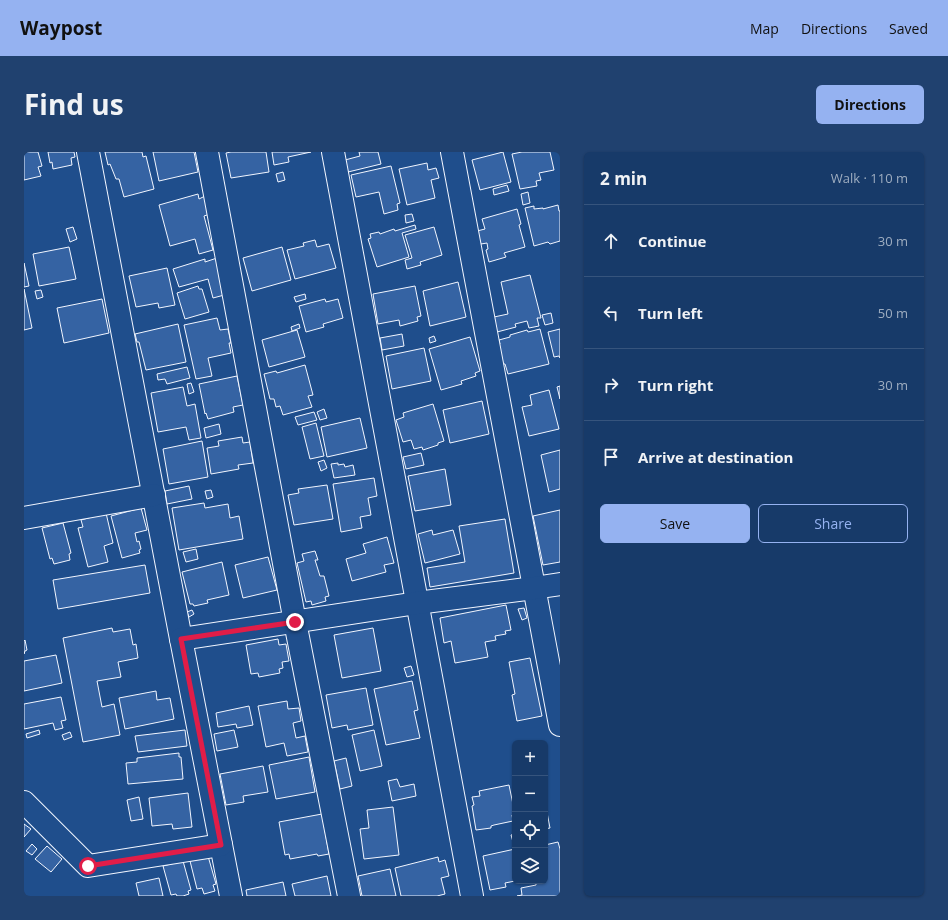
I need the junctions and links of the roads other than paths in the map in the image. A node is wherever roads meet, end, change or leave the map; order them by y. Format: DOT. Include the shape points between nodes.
graph roads {
  1 [pos="88,152"];
  2 [pos="207,152"];
  3 [pos="333,152"];
  4 [pos="452,152"];
  5 [pos="154,495"];
  6 [pos="24,518"];
  7 [pos="560,584"];
  8 [pos="534,588"];
  9 [pos="417,603"];
  10 [pos="295,622"];
  11 [pos="181,639"];
  12 [pos="560,725"];
  13 [pos="24,802"];
  14 [pos="221,845"];
  15 [pos="231,896"];
  16 [pos="348,896"];
  17 [pos="472,896"];
  1 -- 5 [label="street"];
  2 -- 10 [label="street"];
  3 -- 9 [label="street"];
  4 -- 8 [label="street"];
  5 -- 6 [label="street"];
  5 -- 11 [label="street"];
  7 -- 8 [label="street"];
  8 -- 9 [label="street"];
  8 -- 12 [label="street"];
  9 -- 10 [label="street"];
  9 -- 17 [label="street"];
  10 -- 11 [label="street"];
  10 -- 16 [label="street"];
  11 -- 14 [label="street"];
  13 -- 14 [label="street" via="88,866"];
  14 -- 15 [label="street"];
}
